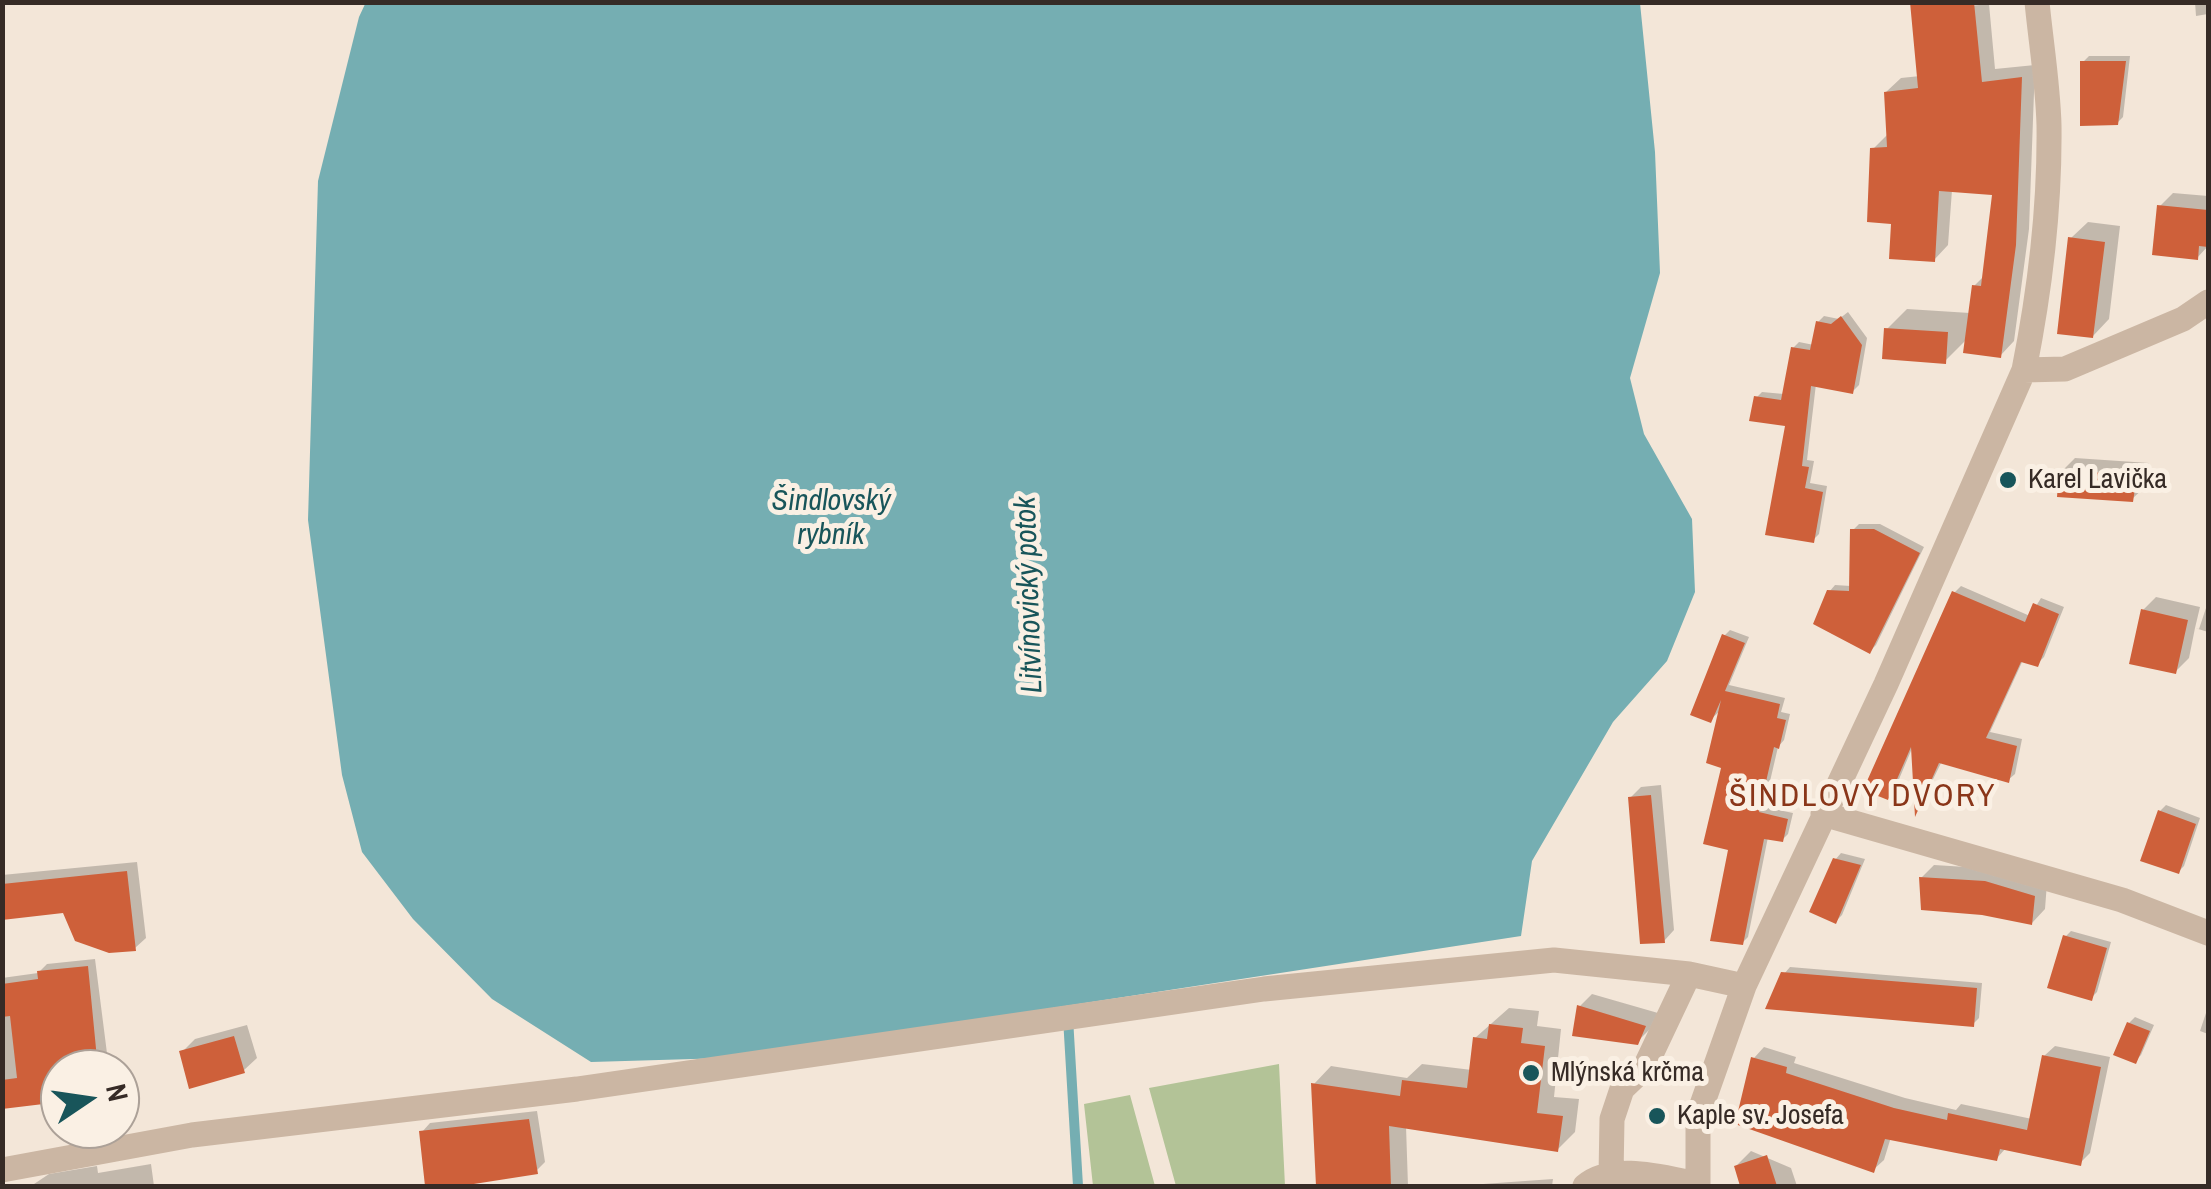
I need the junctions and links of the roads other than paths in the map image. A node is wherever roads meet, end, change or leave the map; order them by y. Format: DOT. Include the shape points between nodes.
graph roads {
  1 [pos="2037,2"];
  2 [pos="2208,302"];
  3 [pos="2024,370"];
  4 [pos="1823,814"];
  5 [pos="2208,932"];
  6 [pos="1689,974"];
  7 [pos="1744,986"];
  8 [pos="2,1170"];
  9 [pos="1611,1176"];
  10 [pos="1698,1185"];
  11 [pos="1585,1186"];
  1 -- 3 [label="street" via="2049,124 2044,227"];
  2 -- 3 [label="street" via="2065,368"];
  3 -- 4 [label="street"];
  4 -- 5 [label="street" via="2122,900"];
  4 -- 7 [label="street"];
  6 -- 7 [label="street"];
  6 -- 8 [label="street" via="1554,960 1264,990 577,1089 192,1135"];
  6 -- 9 [label="street" via="1645,1067 1622,1089 1612,1119"];
  7 -- 10 [label="street" via="1698,1116"];
  9 -- 10 [label="street"];
  9 -- 11 [label="street"];
}
